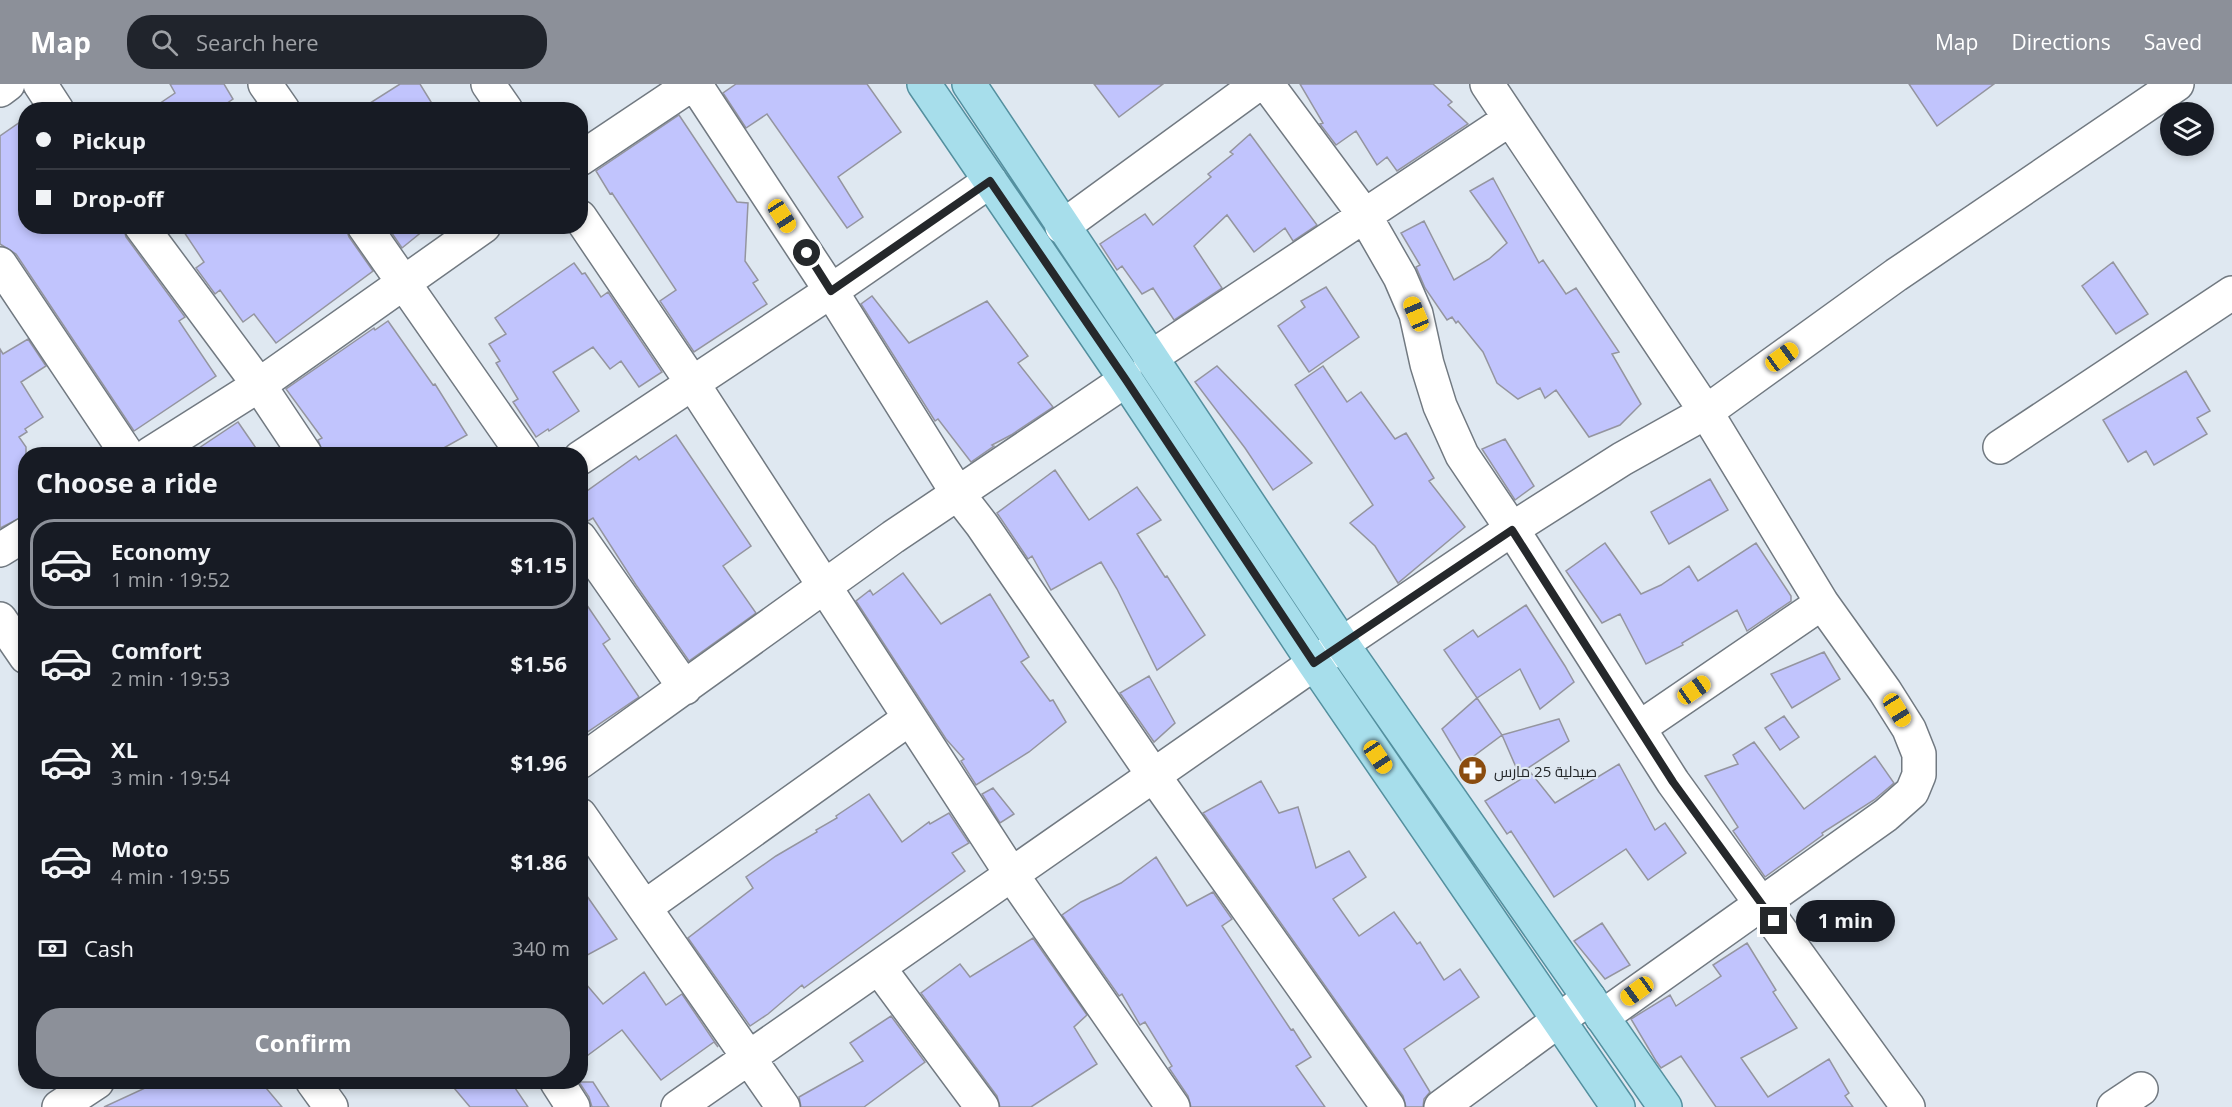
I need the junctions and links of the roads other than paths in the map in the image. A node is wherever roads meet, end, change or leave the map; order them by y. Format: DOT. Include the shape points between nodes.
graph roads {
  1 [pos="8,84"];
  2 [pos="40,84"];
  3 [pos="265,84"];
  4 [pos="488,84"];
  5 [pos="693,84"];
  6 [pos="924,84"];
  7 [pos="1258,84"];
  8 [pos="1267,84"];
  9 [pos="1487,84"];
  10 [pos="2177,84"];
  11 [pos="972,85"];
  12 [pos="0,90"];
  13 [pos="52,102"];
  14 [pos="277,102"];
  15 [pos="500,102"];
  16 [pos="1510,120"];
  17 [pos="588,154"];
  18 [pos="990,181"];
  19 [pos="1365,216"];
  20 [pos="1062,227"];
  21 [pos="588,229"];
  22 [pos="147,234"];
  23 [pos="369,234"];
  24 [pos="473,234"];
  25 [pos="0,264"];
  26 [pos="403,283"];
  27 [pos="831,291"];
  28 [pos="2232,293"];
  29 [pos="1150,358"];
  30 [pos="1126,380"];
  31 [pos="693,384"];
  32 [pos="259,385"];
  33 [pos="1706,412"];
  34 [pos="122,447"];
  35 [pos="161,447"];
  36 [pos="300,447"];
  37 [pos="518,447"];
  38 [pos="2000,447"];
  39 [pos="588,453"];
  40 [pos="958,494"];
  41 [pos="1512,530"];
  42 [pos="18,539"];
  43 [pos="588,549"];
  44 [pos="0,550"];
  45 [pos="825,586"];
  46 [pos="1822,603"];
  47 [pos="0,619"];
  48 [pos="1342,644"];
  49 [pos="18,645"];
  50 [pos="1314,663"];
  51 [pos="685,688"];
  52 [pos="910,718"];
  53 [pos="1639,728"];
  54 [pos="588,756"];
  55 [pos="1154,776"];
  56 [pos="588,826"];
  57 [pos="1012,875"];
  58 [pos="1761,903"];
  59 [pos="645,907"];
  60 [pos="879,968"];
  61 [pos="1595,1007"];
  62 [pos="1559,1021"];
  63 [pos="750,1058"];
  64 [pos="86,1089"];
  65 [pos="318,1089"];
  66 [pos="561,1089"];
  67 [pos="2141,1089"];
  68 [pos="59,1107"];
  69 [pos="330,1107"];
  70 [pos="573,1107"];
  71 [pos="678,1107"];
  72 [pos="783,1107"];
  73 [pos="982,1107"];
  74 [pos="1173,1107"];
  75 [pos="1388,1107"];
  76 [pos="1441,1107"];
  77 [pos="1618,1107"];
  78 [pos="1665,1107"];
  79 [pos="1908,1107"];
  80 [pos="2114,1107"];
  1 -- 12 [label="street"];
  2 -- 13 [label="street"];
  3 -- 14 [label="street"];
  4 -- 15 [label="street"];
  5 -- 17 [label="street"];
  5 -- 27 [label="street"];
  6 -- 18 [label="main road"];
  7 -- 20 [label="street"];
  8 -- 19 [label="street"];
  9 -- 16 [label="street"];
  10 -- 33 [label="street" via="1896,275"];
  11 -- 20 [label="main road"];
  16 -- 19 [label="street"];
  16 -- 33 [label="street"];
  18 -- 27 [label="street"];
  18 -- 30 [label="main road"];
  19 -- 29 [label="street"];
  19 -- 41 [label="street" via="1416,314 1440,406 1462,455"];
  20 -- 29 [label="main road"];
  21 -- 31 [label="street"];
  22 -- 32 [label="street"];
  23 -- 26 [label="street"];
  24 -- 26 [label="street"];
  25 -- 34 [label="street"];
  26 -- 32 [label="street"];
  26 -- 37 [label="street"];
  27 -- 31 [label="street"];
  27 -- 40 [label="street"];
  28 -- 38 [label="street"];
  29 -- 48 [label="main road"];
  30 -- 40 [label="street"];
  30 -- 50 [label="main road"];
  31 -- 39 [label="street"];
  31 -- 45 [label="street"];
  32 -- 35 [label="street"];
  32 -- 36 [label="street"];
  33 -- 41 [label="street" via="1622,459"];
  33 -- 46 [label="street"];
  40 -- 45 [label="street"];
  40 -- 55 [label="street"];
  41 -- 48 [label="street"];
  41 -- 53 [label="street"];
  42 -- 44 [label="street"];
  43 -- 51 [label="street"];
  45 -- 51 [label="street"];
  45 -- 52 [label="street"];
  46 -- 53 [label="street"];
  46 -- 58 [label="street" via="1908,729 1919,754 1918,776 1912,792 1886,815"];
  47 -- 49 [label="street"];
  48 -- 50 [label="street"];
  48 -- 61 [label="main road"];
  50 -- 55 [label="street"];
  50 -- 62 [label="main road"];
  51 -- 54 [label="street"];
  52 -- 57 [label="street"];
  52 -- 59 [label="street"];
  53 -- 58 [label="street"];
  55 -- 57 [label="street"];
  55 -- 75 [label="street"];
  56 -- 59 [label="street"];
  57 -- 60 [label="street"];
  57 -- 74 [label="street"];
  58 -- 61 [label="street"];
  58 -- 79 [label="street"];
  59 -- 63 [label="street"];
  60 -- 63 [label="street"];
  60 -- 73 [label="street"];
  61 -- 62 [label="street"];
  61 -- 78 [label="main road"];
  62 -- 76 [label="street"];
  62 -- 77 [label="main road"];
  63 -- 71 [label="street"];
  63 -- 72 [label="street"];
  64 -- 68 [label="street"];
  65 -- 69 [label="street"];
  66 -- 70 [label="street"];
  67 -- 80 [label="street"];
}
